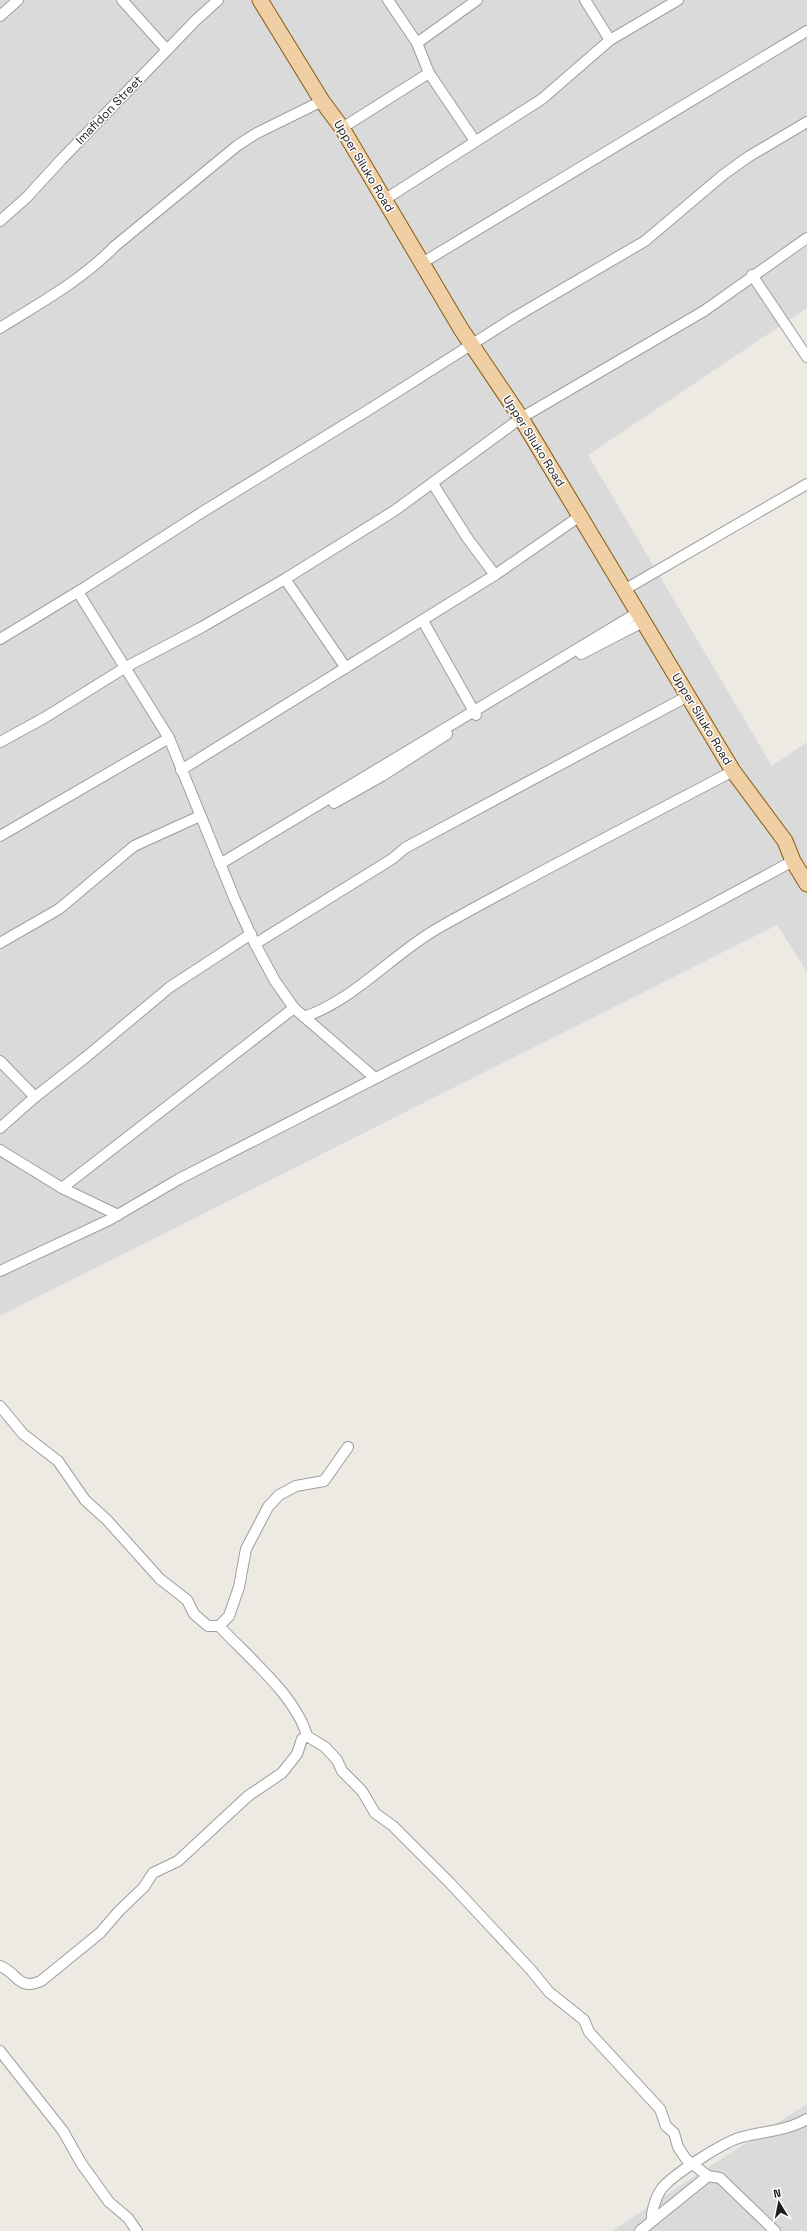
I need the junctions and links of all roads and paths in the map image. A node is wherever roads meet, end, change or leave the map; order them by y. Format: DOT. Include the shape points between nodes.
graph roads {
  1 [pos="18,0"];
  2 [pos="122,0"];
  3 [pos="218,0"];
  4 [pos="260,0"];
  5 [pos="388,0"];
  6 [pos="477,0"];
  7 [pos="586,0"];
  8 [pos="678,0"];
  9 [pos="0,16"];
  10 [pos="807,31"];
  11 [pos="610,40"];
  12 [pos="417,43"];
  13 [pos="167,50"];
  14 [pos="429,73"];
  15 [pos="322,101"];
  16 [pos="807,122"];
  17 [pos="342,128"];
  18 [pos="474,141"];
  19 [pos="384,200"];
  20 [pos="0,221"];
  21 [pos="807,238"];
  22 [pos="422,263"];
  23 [pos="752,275"];
  24 [pos="0,328"];
  25 [pos="471,345"];
  26 [pos="807,357"];
  27 [pos="521,418"];
  28 [pos="433,484"];
  29 [pos="807,484"];
  30 [pos="580,516"];
  31 [pos="495,575"];
  32 [pos="285,579"];
  33 [pos="624,590"];
  34 [pos="78,592"];
  35 [pos="640,618"];
  36 [pos="424,619"];
  37 [pos="0,639"];
  38 [pos="126,667"];
  39 [pos="346,668"];
  40 [pos="688,696"];
  41 [pos="477,712"];
  42 [pos="169,738"];
  43 [pos="0,742"];
  44 [pos="181,770"];
  45 [pos="733,771"];
  46 [pos="334,803"];
  47 [pos="200,816"];
  48 [pos="0,836"];
  49 [pos="793,862"];
  50 [pos="220,864"];
  51 [pos="807,884"];
  52 [pos="251,934"];
  53 [pos="0,943"];
  54 [pos="255,944"];
  55 [pos="294,1008"];
  56 [pos="304,1017"];
  57 [pos="0,1061"];
  58 [pos="375,1078"];
  59 [pos="34,1097"];
  60 [pos="0,1128"];
  61 [pos="0,1150"];
  62 [pos="62,1188"];
  63 [pos="118,1215"];
  64 [pos="0,1271"];
  65 [pos="0,1406"];
  66 [pos="348,1447"];
  67 [pos="219,1626"];
  68 [pos="307,1736"];
  69 [pos="0,1966"];
  70 [pos="0,2051"];
  71 [pos="807,2120"];
  72 [pos="692,2163"];
  73 [pos="708,2176"];
  74 [pos="652,2220"];
  75 [pos="137,2231"];
  76 [pos="640,2231"];
  77 [pos="775,2231"];
  1 -- 9 [label="street"];
  2 -- 13 [label="street"];
  3 -- 13 [label="street, Imafidon Street"];
  4 -- 15 [label="main road, Upper Siluko Road"];
  5 -- 12 [label="street"];
  6 -- 12 [label="street"];
  7 -- 11 [label="street"];
  8 -- 11 [label="street"];
  10 -- 22 [label="street"];
  11 -- 18 [label="street" via="542,99"];
  12 -- 14 [label="street"];
  13 -- 20 [label="street, Imafidon Street" via="26,198"];
  14 -- 17 [label="street"];
  14 -- 18 [label="street"];
  15 -- 17 [label="main road, Upper Siluko Road"];
  15 -- 24 [label="street" via="257,133 238,146 74,282"];
  16 -- 25 [label="street" via="723,174 645,241"];
  17 -- 19 [label="main road, Upper Siluko Road"];
  18 -- 19 [label="street"];
  19 -- 22 [label="main road, Upper Siluko Road"];
  21 -- 23 [label="street"];
  22 -- 25 [label="main road, Upper Siluko Road"];
  23 -- 26 [label="street"];
  23 -- 27 [label="street" via="704,311"];
  25 -- 27 [label="main road, Upper Siluko Road"];
  25 -- 34 [label="street"];
  27 -- 28 [label="street"];
  27 -- 30 [label="main road, Upper Siluko Road"];
  28 -- 31 [label="street" via="468,539"];
  28 -- 32 [label="street"];
  29 -- 33 [label="street"];
  30 -- 31 [label="street"];
  30 -- 33 [label="main road, Upper Siluko Road"];
  31 -- 36 [label="street"];
  32 -- 38 [label="street"];
  32 -- 39 [label="street"];
  33 -- 35 [label="main road, Upper Siluko Road"];
  34 -- 37 [label="street"];
  34 -- 38 [label="street"];
  35 -- 40 [label="main road, Upper Siluko Road"];
  35 -- 41 [label="street"];
  36 -- 39 [label="street"];
  36 -- 41 [label="street"];
  38 -- 42 [label="street"];
  38 -- 43 [label="street"];
  39 -- 44 [label="street"];
  40 -- 45 [label="main road, Upper Siluko Road"];
  40 -- 54 [label="street" via="405,848"];
  41 -- 46 [label="street" via="382,776"];
  41 -- 50 [label="street"];
  42 -- 44 [label="street"];
  42 -- 48 [label="street"];
  44 -- 47 [label="street"];
  45 -- 49 [label="main road, Upper Siluko Road" via="785,841"];
  45 -- 56 [label="street" via="438,928 347,996 321,1011"];
  47 -- 50 [label="street"];
  47 -- 53 [label="street" via="134,846 59,909"];
  49 -- 51 [label="main road, Upper Siluko Road"];
  49 -- 58 [label="street"];
  50 -- 52 [label="street"];
  52 -- 54 [label="street"];
  52 -- 59 [label="street" via="170,987"];
  54 -- 55 [label="street" via="275,981"];
  55 -- 56 [label="street"];
  55 -- 62 [label="street"];
  56 -- 58 [label="street"];
  57 -- 59 [label="street"];
  58 -- 63 [label="street" via="179,1179"];
  59 -- 60 [label="street"];
  61 -- 62 [label="street"];
  62 -- 63 [label="street"];
  63 -- 64 [label="street"];
  65 -- 67 [label="street" via="23,1434 58,1461 85,1500 107,1520 160,1579 187,1600 194,1614 208,1626"];
  66 -- 67 [label="street" via="324,1481 296,1486 279,1495 268,1507 246,1550 239,1587 229,1616"];
  67 -- 68 [label="street" via="288,1698 303,1721"];
  68 -- 69 [label="street" via="302,1739 297,1754 282,1774 248,1796 178,1861 153,1873 144,1887 100,1933 41,1981 32,1985 26,1984"];
  68 -- 72 [label="street" via="325,1747 337,1760 342,1771 362,1791 375,1813 393,1826 450,1883 545,1988 584,2020 589,2032 660,2109 666,2126 674,2133 678,2146"];
  70 -- 75 [label="street" via="63,2131 80,2163 109,2202 128,2218"];
  71 -- 72 [label="street" via="798,2125 740,2137"];
  72 -- 73 [label="street"];
  72 -- 74 [label="street" via="663,2187 651,2214"];
  73 -- 74 [label="street"];
  73 -- 77 [label="street" via="720,2178"];
  74 -- 76 [label="street"];
}
